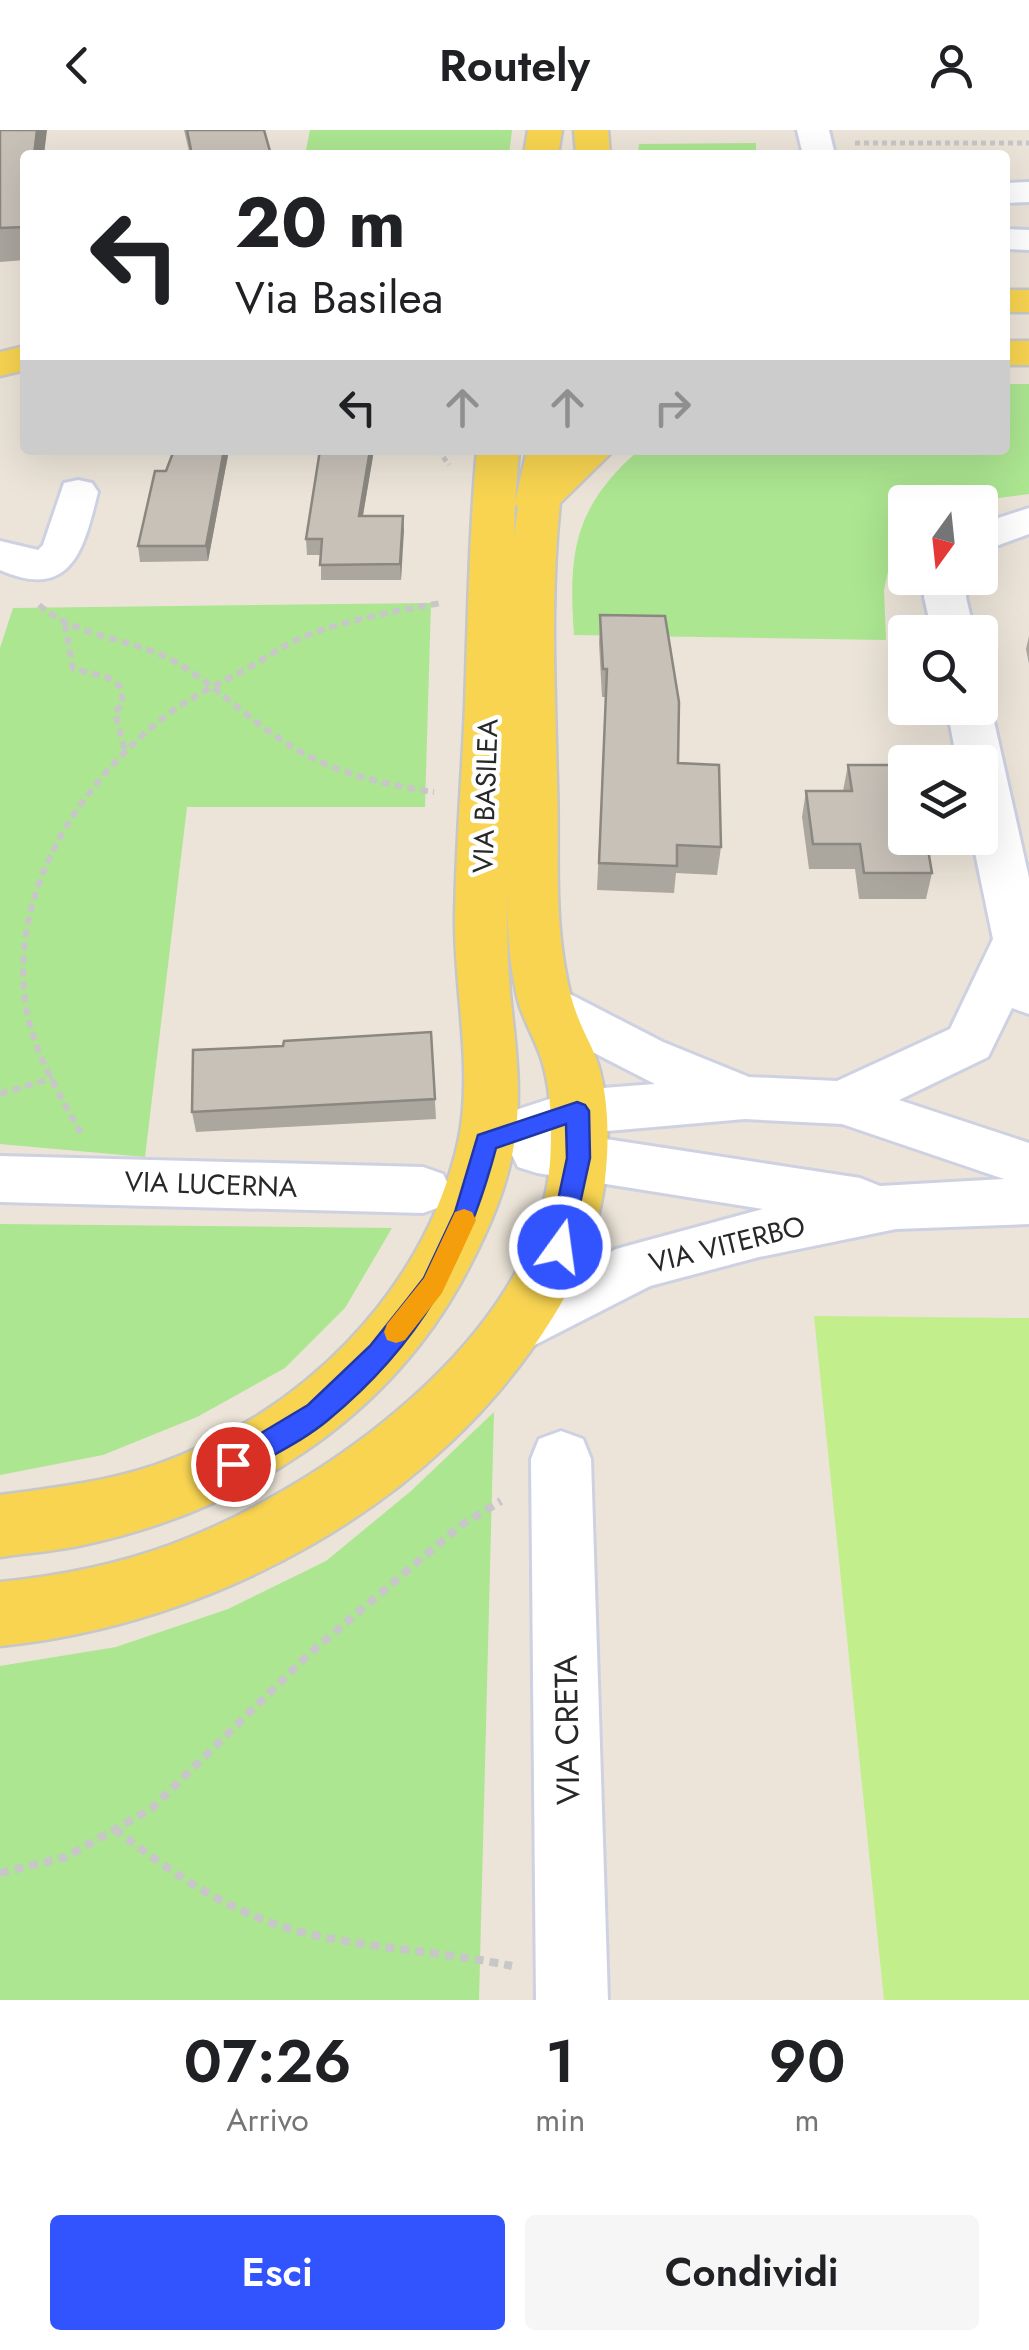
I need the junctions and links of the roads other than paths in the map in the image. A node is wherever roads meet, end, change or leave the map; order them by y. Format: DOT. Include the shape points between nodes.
graph roads {
  1 [pos="466,455"];
  2 [pos="542,455"];
  3 [pos="581,455"];
  4 [pos="509,482"];
  5 [pos="78,492"];
  6 [pos="1029,520"];
  7 [pos="998,531"];
  8 [pos="0,554"];
  9 [pos="973,725"];
  10 [pos="1019,936"];
  11 [pos="1029,994"];
  12 [pos="546,1005"];
  13 [pos="746,1098"];
  14 [pos="842,1102"];
  15 [pos="578,1135"];
  16 [pos="486,1142"];
  17 [pos="1029,1165"];
  18 [pos="0,1180"];
  19 [pos="422,1190"];
  20 [pos="1029,1202"];
  21 [pos="896,1206"];
  22 [pos="513,1331"];
  23 [pos="562,1459"];
  24 [pos="0,1526"];
  25 [pos="0,1614"];
  26 [pos="572,1990"];
  1 -- 4 [label="main road"];
  2 -- 4 [label="main road, VIA BASILEA"];
  3 -- 4 [label="main road"];
  4 -- 12 [label="main road, VIA BASILEA" via="530,602 536,944"];
  4 -- 16 [label="main road, VIA BASILEA" via="480,950 491,1075"];
  5 -- 8 [label="street" via="63,549 48,563 23,564"];
  6 -- 7 [label="street"];
  9 -- 10 [label="street"];
  10 -- 11 [label="street"];
  10 -- 14 [label="street" via="970,1043"];
  12 -- 13 [label="street" via="644,1057"];
  12 -- 15 [label="main road, VIA BASILEA" via="574,1073"];
  13 -- 14 [label="street"];
  13 -- 15 [label="street"];
  14 -- 17 [label="street"];
  15 -- 16 [label="street"];
  15 -- 21 [label="street, VIA VITERBO"];
  15 -- 22 [label="main road" via="560,1247"];
  16 -- 24 [label="main road, VIA BASILEA" via="467,1212 433,1285 378,1354 317,1413 233,1464 122,1506"];
  18 -- 19 [label="street, VIA LUCERNA"];
  20 -- 21 [label="street, VIA VITERBO"];
  21 -- 22 [label="street, VIA VITERBO" via="636,1266"];
  22 -- 25 [label="main road" via="451,1400 373,1467 290,1522 201,1564 100,1597"];
  23 -- 26 [label="street, VIA CRETA"];
}
